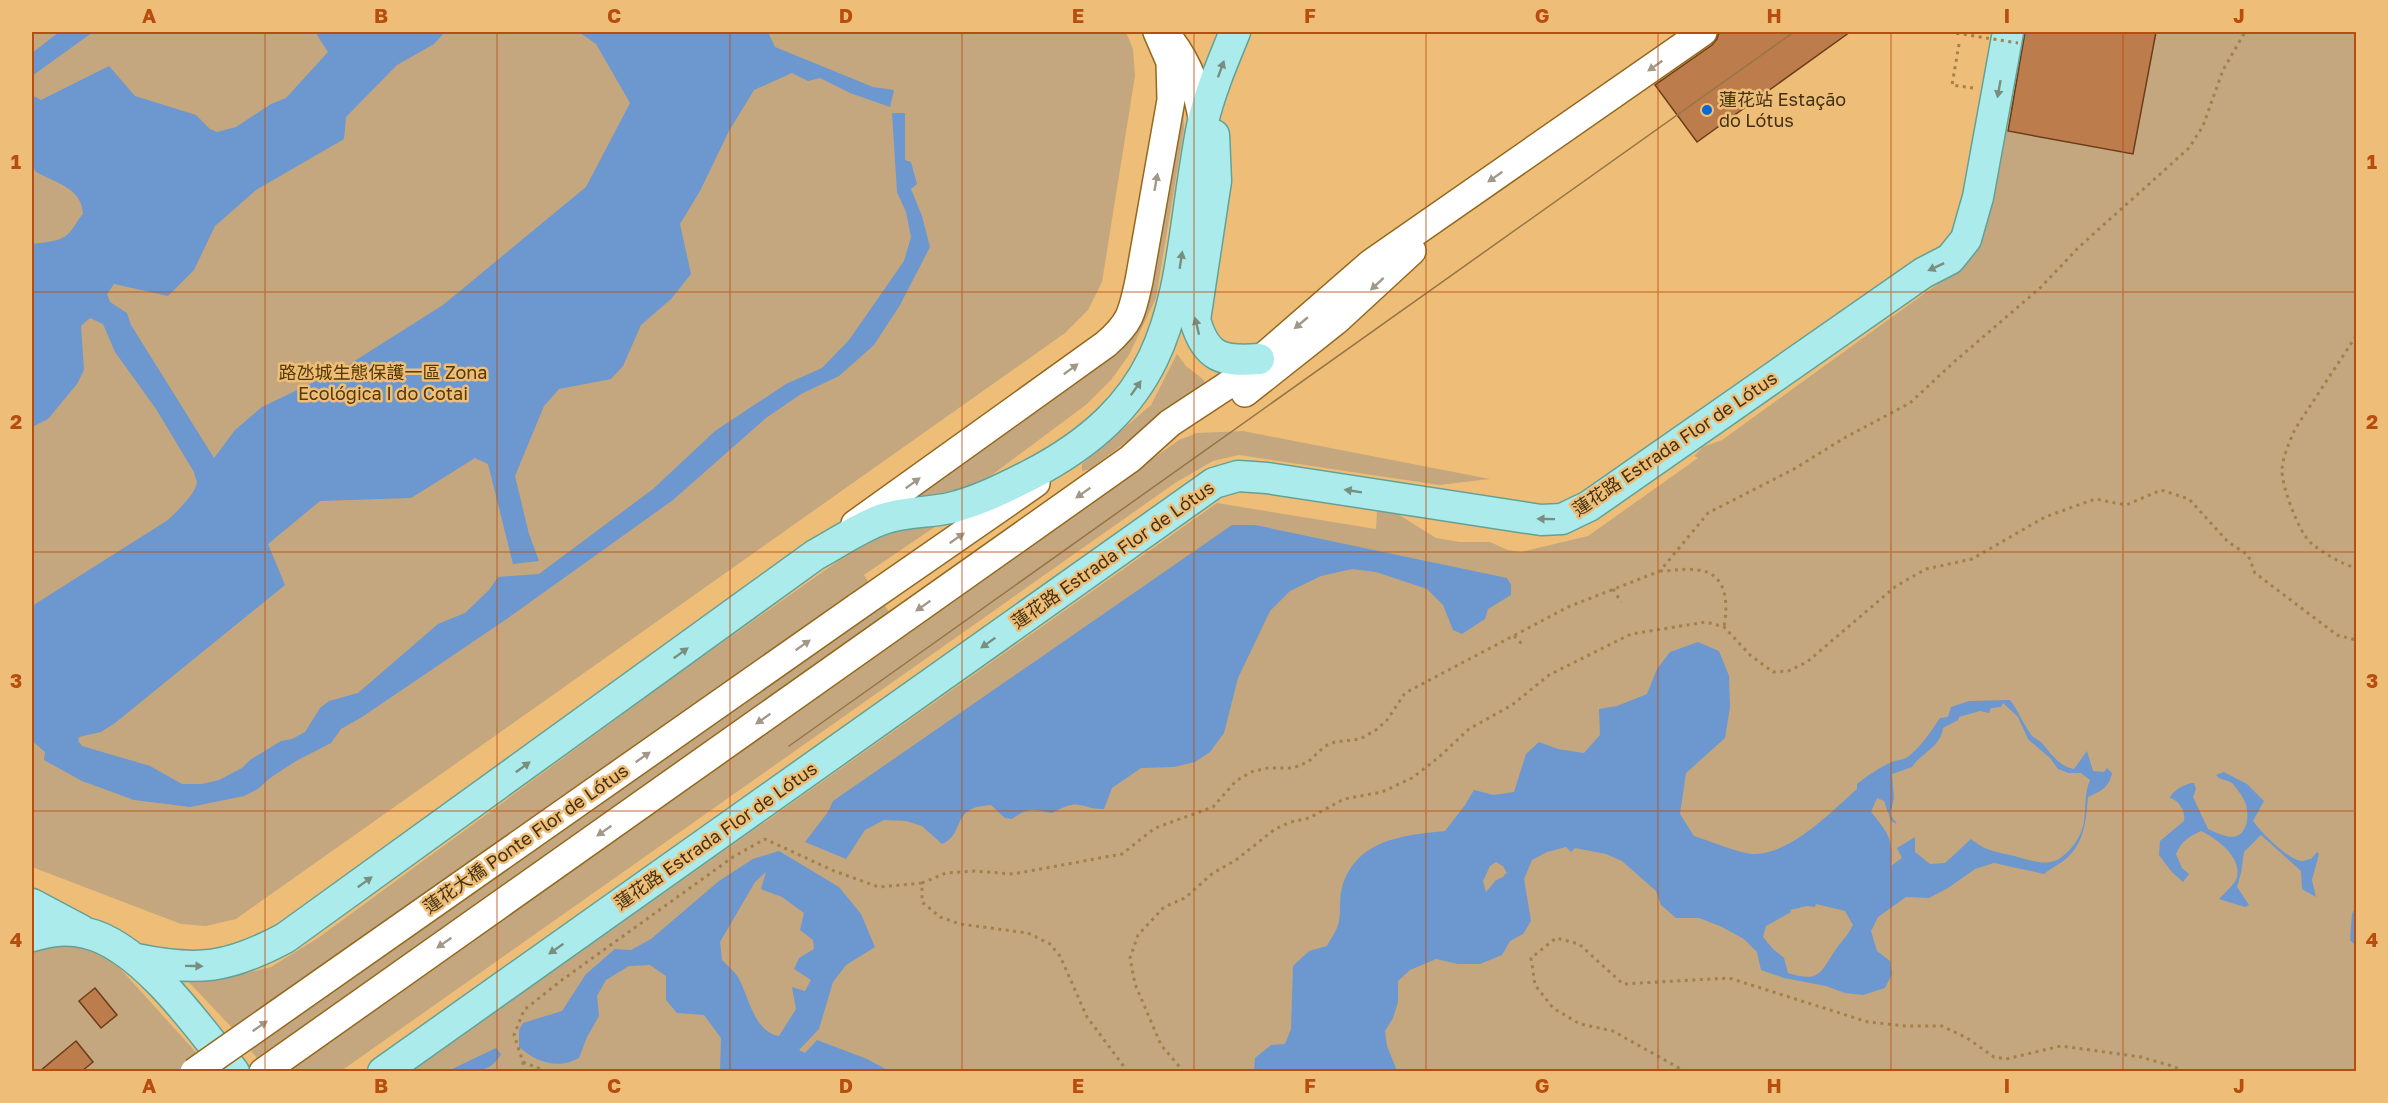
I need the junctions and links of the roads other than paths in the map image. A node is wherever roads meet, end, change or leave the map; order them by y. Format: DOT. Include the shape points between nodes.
graph roads {
  1 [pos="1157,32"];
  2 [pos="1164,32"];
  3 [pos="1235,32"];
  4 [pos="1703,32"];
  5 [pos="2013,37"];
  6 [pos="1206,113"];
  7 [pos="1464,200"];
  8 [pos="1170,317"];
  9 [pos="1249,368"];
  10 [pos="1064,457"];
  11 [pos="1130,459"];
  12 [pos="816,555"];
  13 [pos="32,904"];
  14 [pos="87,933"];
  15 [pos="32,936"];
  16 [pos="136,959"];
  17 [pos="194,1071"];
  18 [pos="234,1071"];
  19 [pos="263,1071"];
  20 [pos="383,1071"];
  12 -- 1 [label="main road, one-way" via="1106,344 1127,323 1134,307 1171,100 1170,62"];
  2 -- 6 [label="main road" via="1190,70"];
  6 -- 3 [label="main road, one-way"];
  4 -- 7 [label="main road, one-way"];
  5 -- 20 [label="main road, 蓮花路 Estrada Flor de Lótus, one-way" via="1978,197 1966,239 1956,254 1923,273 1589,506 1562,519 1541,519 1258,477 1238,476 1214,483"];
  8 -- 6 [label="main road, one-way"];
  9 -- 6 [label="main road, one-way" via="1215,355 1202,342 1194,320 1216,181 1215,142"];
  7 -- 9 [label="main road, one-way" via="1371,263"];
  7 -- 11 [label="main road, one-way" via="1366,294 1248,391"];
  8 -- 9 [label="main road" via="1182,348 1192,359 1216,374"];
  10 -- 8 [label="main road, one-way" via="1102,428 1133,394 1154,361"];
  9 -- 11 [label="main road" via="1170,423"];
  10 -- 12 [label="main road" via="979,499 884,519"];
  17 -- 10 [label="main road, 蓮花大橋 Ponte Flor de Lótus, one-way, bridge" via="1043,478"];
  11 -- 19 [label="main road, one-way"];
  16 -- 12 [label="main road, one-way" via="166,965 207,966 233,962 285,938"];
  13 -- 14 [label="main road"];
  14 -- 15 [label="main road" via="58,930"];
  14 -- 16 [label="main road"];
  16 -- 18 [label="main road" via="197,1024"];
}
